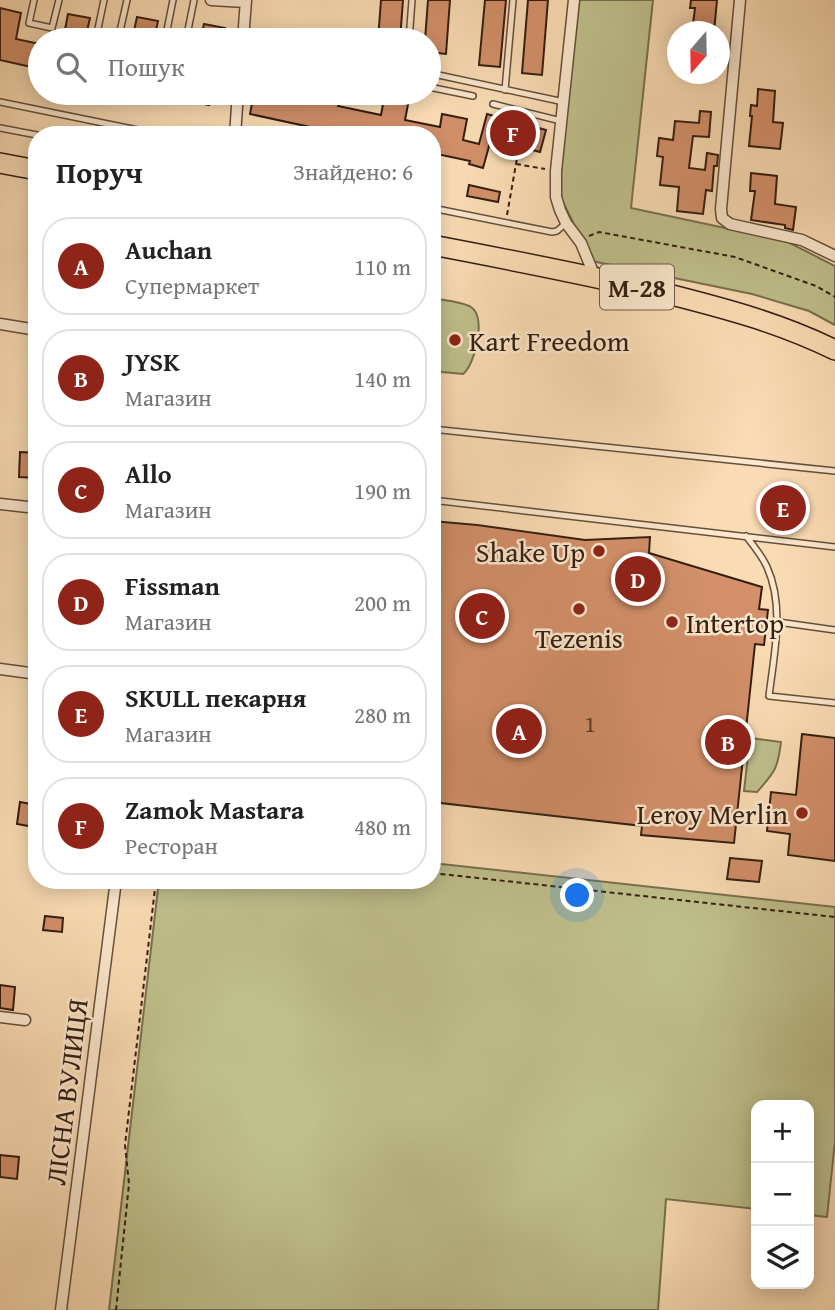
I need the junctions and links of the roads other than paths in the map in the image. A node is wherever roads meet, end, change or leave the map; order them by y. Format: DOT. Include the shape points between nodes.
graph roads {
  1 [pos="34,0"];
  2 [pos="59,0"];
  3 [pos="104,0"];
  4 [pos="127,0"];
  5 [pos="173,0"];
  6 [pos="194,0"];
  7 [pos="211,0"];
  8 [pos="412,0"];
  9 [pos="513,0"];
  10 [pos="574,0"];
  11 [pos="740,0"];
  12 [pos="246,1"];
  13 [pos="98,28"];
  14 [pos="121,28"];
  15 [pos="167,28"];
  16 [pos="188,28"];
  17 [pos="244,28"];
  18 [pos="409,28"];
  19 [pos="441,76"];
  20 [pos="441,89"];
  21 [pos="505,90"];
  22 [pos="473,96"];
  23 [pos="0,102"];
  24 [pos="564,102"];
  25 [pos="493,104"];
  26 [pos="237,105"];
  27 [pos="562,121"];
  28 [pos="118,126"];
  29 [pos="236,126"];
  30 [pos="0,128"];
  31 [pos="28,133"];
  32 [pos="0,163"];
  33 [pos="28,168"];
  34 [pos="441,210"];
  35 [pos="566,223"];
  36 [pos="441,247"];
  37 [pos="835,256"];
  38 [pos="595,278"];
  39 [pos="0,324"];
  40 [pos="28,329"];
  41 [pos="835,350"];
  42 [pos="441,430"];
  43 [pos="835,471"];
  44 [pos="441,501"];
  45 [pos="0,504"];
  46 [pos="28,507"];
  47 [pos="746,536"];
  48 [pos="835,547"];
  49 [pos="778,622"];
  50 [pos="835,630"];
  51 [pos="0,669"];
  52 [pos="28,673"];
  53 [pos="835,704"];
  54 [pos="115,889"];
  55 [pos="0,1017"];
  56 [pos="25,1020"];
  57 [pos="61,1310"];
  1 -- 2 [label="lane" via="29,23 52,28"];
  3 -- 13 [label="lane"];
  4 -- 14 [label="lane"];
  5 -- 15 [label="lane"];
  6 -- 16 [label="lane"];
  7 -- 12 [label="street"];
  8 -- 18 [label="lane"];
  9 -- 21 [label="lane"];
  10 -- 24 [label="street"];
  11 -- 37 [label="street" via="722,218 730,224 802,240"];
  12 -- 17 [label="street"];
  19 -- 21 [label="lane"];
  20 -- 22 [label="lane"];
  21 -- 24 [label="lane"];
  23 -- 28 [label="lane"];
  24 -- 27 [label="street"];
  25 -- 27 [label="lane"];
  26 -- 29 [label="street"];
  27 -- 35 [label="street" via="556,197"];
  30 -- 31 [label="lane"];
  32 -- 33 [label="highway"];
  34 -- 35 [label="lane" via="552,232"];
  35 -- 38 [label="street" via="581,243"];
  36 -- 38 [label="highway, М-28"];
  38 -- 41 [label="highway, М-28" via="740,313"];
  39 -- 40 [label="street"];
  42 -- 43 [label="lane"];
  44 -- 47 [label="lane"];
  45 -- 46 [label="street"];
  47 -- 48 [label="lane"];
  47 -- 49 [label="lane" via="769,573"];
  49 -- 50 [label="lane"];
  49 -- 53 [label="lane" via="769,696"];
  51 -- 52 [label="street"];
  54 -- 57 [label="street, ЛІСНА ВУЛИЦЯ"];
  55 -- 56 [label="street"];
}
